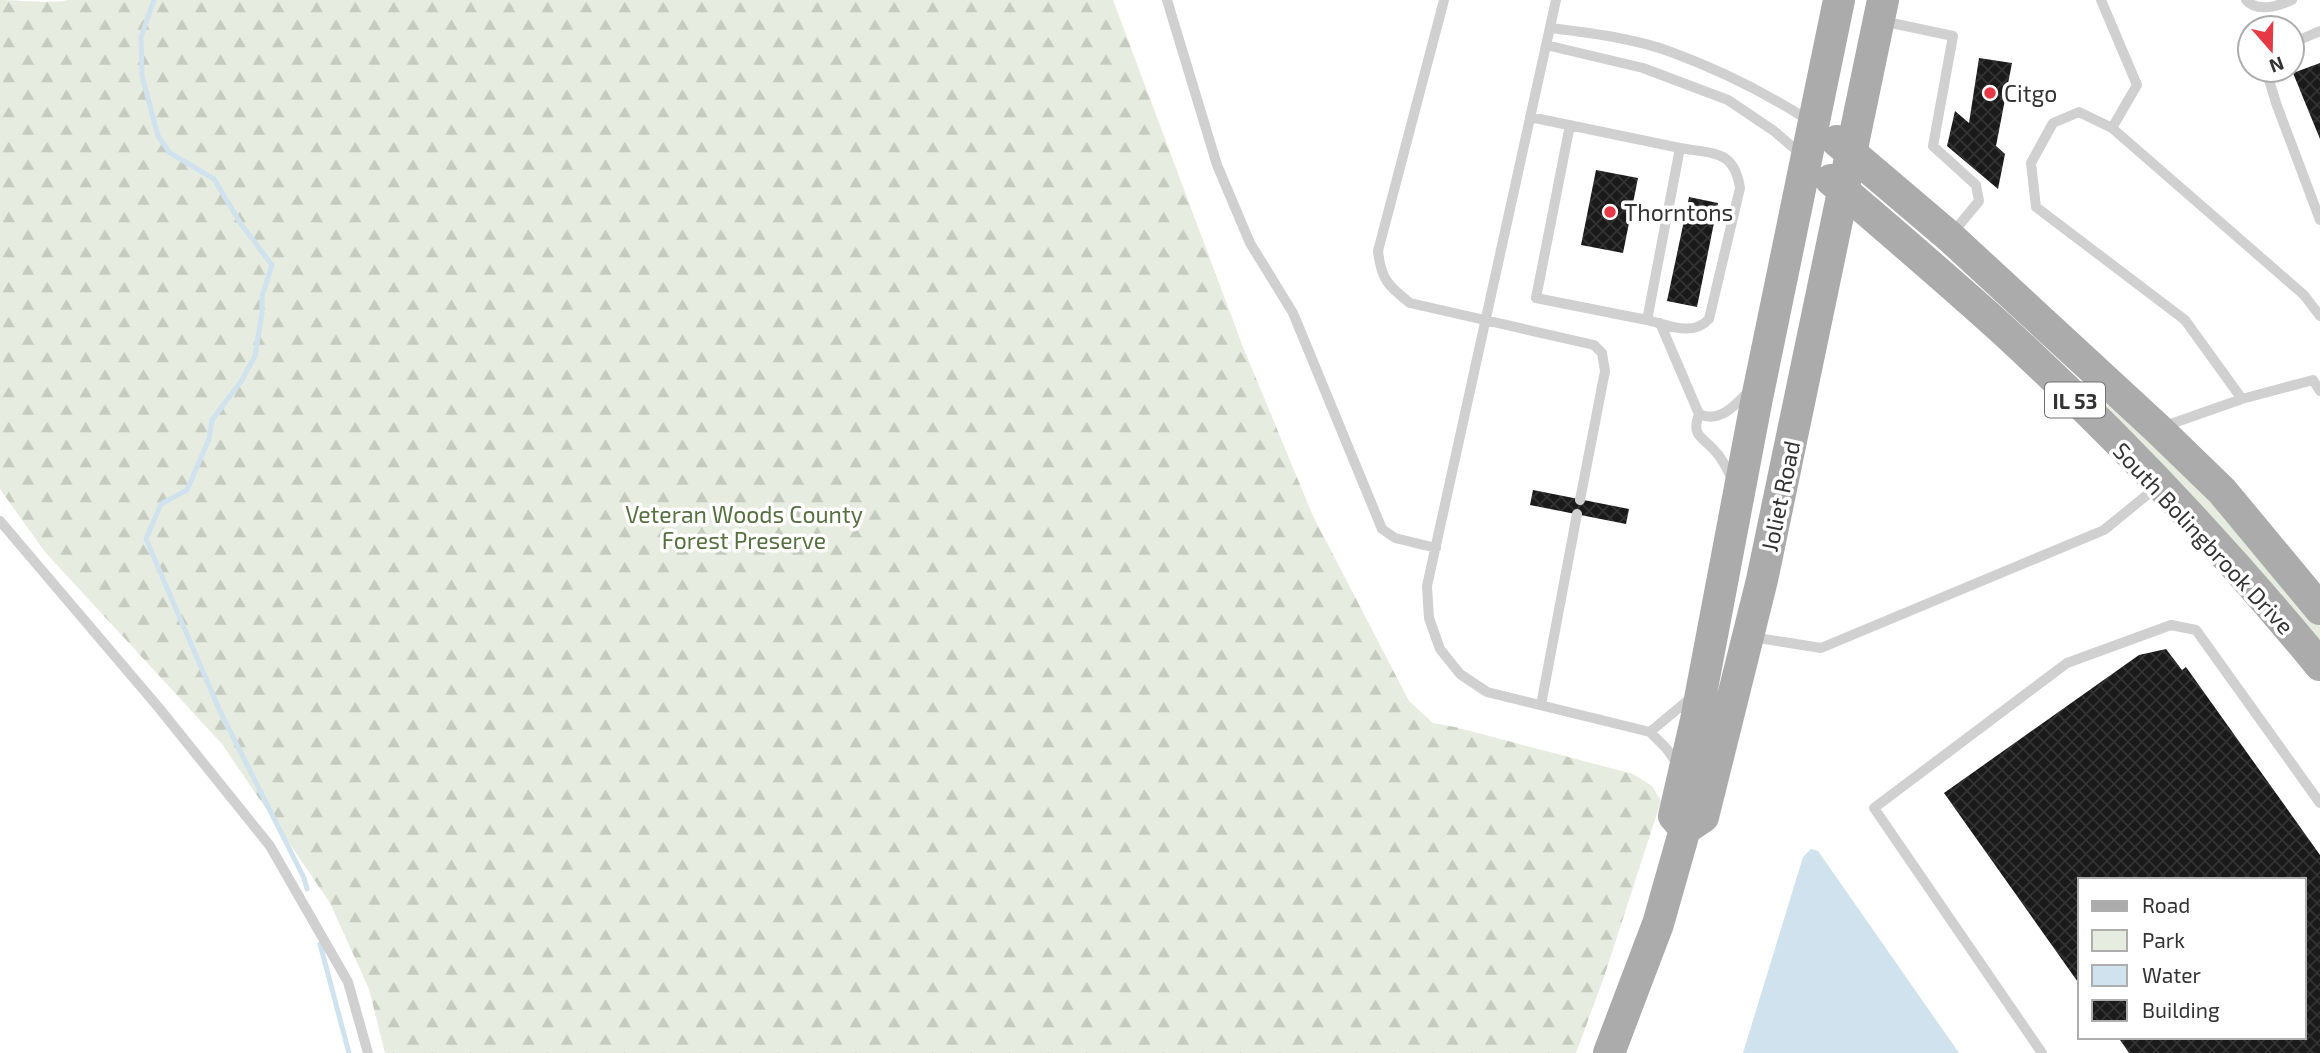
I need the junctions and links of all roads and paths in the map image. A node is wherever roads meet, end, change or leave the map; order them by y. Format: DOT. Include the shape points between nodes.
graph roads {
  1 [pos="1167,0"];
  2 [pos="1444,0"];
  3 [pos="1556,0"];
  4 [pos="1839,0"];
  5 [pos="2101,0"];
  6 [pos="2246,0"];
  7 [pos="2292,0"];
  8 [pos="1880,10"];
  9 [pos="1550,28"];
  10 [pos="1546,45"];
  11 [pos="2270,84"];
  12 [pos="1530,117"];
  13 [pos="1813,124"];
  14 [pos="1570,125"];
  15 [pos="2112,128"];
  16 [pos="1680,148"];
  17 [pos="1851,152"];
  18 [pos="1806,159"];
  19 [pos="1843,191"];
  20 [pos="2320,220"];
  21 [pos="1950,237"];
  22 [pos="2320,316"];
  23 [pos="1486,319"];
  24 [pos="1647,320"];
  25 [pos="1660,323"];
  26 [pos="2320,368"];
  27 [pos="1761,380"];
  28 [pos="2313,380"];
  29 [pos="2320,391"];
  30 [pos="2242,399"];
  31 [pos="1699,414"];
  32 [pos="2158,429"];
  33 [pos="2159,485"];
  34 [pos="1739,495"];
  35 [pos="1580,500"];
  36 [pos="1577,514"];
  37 [pos="0,522"];
  38 [pos="1436,548"];
  39 [pos="2320,609"];
  40 [pos="1750,637"];
  41 [pos="2320,665"];
  42 [pos="1702,689"];
  43 [pos="1541,705"];
  44 [pos="1650,732"];
  45 [pos="1683,773"];
  46 [pos="2320,803"];
  47 [pos="1685,829"];
  48 [pos="368,1053"];
  49 [pos="1609,1053"];
  50 [pos="2042,1053"];
  1 -- 38 [label="lane" via="1217,165 1251,243 1293,313 1382,529 1395,538"];
  2 -- 23 [label="lane" via="1378,251 1380,271 1390,288 1410,303"];
  3 -- 9 [label="lane"];
  4 -- 13 [label="main road, Joliet Road"];
  5 -- 15 [label="lane" via="2137,85"];
  6 -- 7 [label="lane" via="2250,5 2274,8"];
  8 -- 17 [label="main road, Joliet Road"];
  8 -- 21 [label="lane" via="1953,36 1933,146 1976,184 1979,201"];
  9 -- 10 [label="lane"];
  9 -- 13 [label="lane" via="1598,34 1670,52 1779,102"];
  10 -- 12 [label="lane"];
  10 -- 18 [label="lane" via="1643,68 1728,100"];
  11 -- 20 [label="lane"];
  12 -- 14 [label="lane"];
  12 -- 23 [label="lane"];
  13 -- 17 [label="main road, South Bolingbrook Drive / IL 53"];
  13 -- 18 [label="main road, Joliet Road"];
  14 -- 16 [label="lane"];
  14 -- 24 [label="lane" via="1536,298"];
  15 -- 22 [label="lane" via="2304,295"];
  15 -- 30 [label="lane" via="2079,112 2053,123 2031,163 2036,207 2185,320"];
  16 -- 24 [label="lane"];
  16 -- 25 [label="lane" via="1726,157 1735,167 1740,188 1709,319 1692,330"];
  17 -- 19 [label="main road, Joliet Road"];
  17 -- 21 [label="main road, South Bolingbrook Drive / IL 53"];
  18 -- 19 [label="main road, South Bolingbrook Drive / IL 53"];
  18 -- 27 [label="main road, Joliet Road"];
  19 -- 33 [label="main road, South Bolingbrook Drive / IL 53" via="2004,331"];
  19 -- 40 [label="main road, Joliet Road"];
  21 -- 32 [label="main road, South Bolingbrook Drive / IL 53"];
  23 -- 35 [label="lane" via="1594,345 1602,354 1605,371"];
  23 -- 38 [label="lane"];
  24 -- 25 [label="lane"];
  25 -- 31 [label="lane"];
  26 -- 28 [label="lane"];
  27 -- 31 [label="lane" via="1726,413 1707,418"];
  27 -- 34 [label="main road, Joliet Road"];
  28 -- 29 [label="lane"];
  28 -- 30 [label="lane"];
  30 -- 32 [label="lane"];
  31 -- 34 [label="lane" via="1698,434 1716,452"];
  32 -- 39 [label="main road, South Bolingbrook Drive / IL 53" via="2222,491"];
  33 -- 40 [label="lane" via="2104,530 1821,648"];
  33 -- 41 [label="main road, South Bolingbrook Drive / IL 53"];
  34 -- 42 [label="main road, Joliet Road"];
  36 -- 43 [label="lane"];
  37 -- 48 [label="lane" via="270,846 348,982"];
  38 -- 43 [label="lane" via="1427,586 1429,618 1440,649 1460,674 1487,692"];
  40 -- 47 [label="main road, Joliet Road" via="1703,817"];
  42 -- 44 [label="lane"];
  42 -- 45 [label="main road, Joliet Road"];
  43 -- 44 [label="lane"];
  44 -- 45 [label="lane"];
  45 -- 47 [label="main road, Joliet Road" via="1674,816"];
  46 -- 50 [label="lane" via="2196,629 2171,625 2067,663 1874,808"];
  47 -- 49 [label="main road, Joliet Road" via="1657,924"];
}
